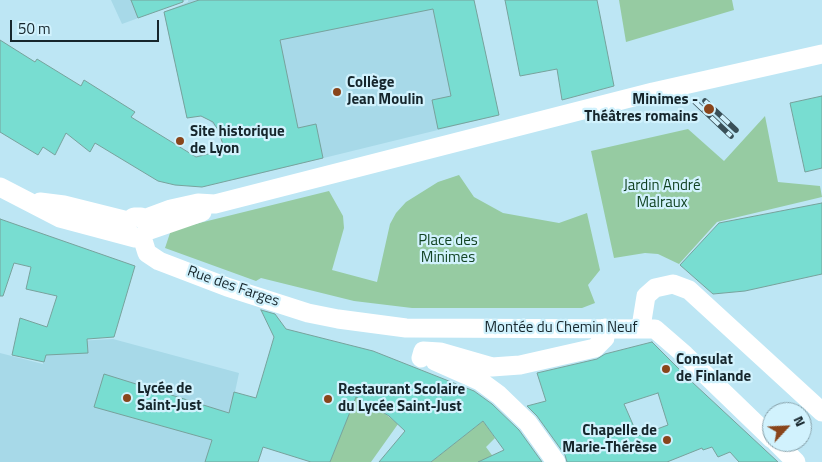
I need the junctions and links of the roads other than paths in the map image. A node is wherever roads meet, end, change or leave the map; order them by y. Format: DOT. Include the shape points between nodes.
graph roads {
  1 [pos="822,54"];
  2 [pos="0,186"];
  3 [pos="139,229"];
  4 [pos="338,319"];
  5 [pos="641,327"];
  6 [pos="605,328"];
  7 [pos="822,412"];
  8 [pos="762,428"];
  9 [pos="786,452"];
  10 [pos="556,462"];
  11 [pos="796,462"];
  1 -- 3 [label="street" via="653,92 216,204 206,211"];
  2 -- 3 [label="street" via="60,218"];
  3 -- 4 [label="street, Rue des Farges" via="147,253 158,262 308,313"];
  4 -- 6 [label="street, Montée du Chemin Neuf" via="406,328"];
  5 -- 6 [label="street, Montée du Chemin Neuf"];
  5 -- 7 [label="street" via="646,296 655,288 674,284 689,290"];
  5 -- 8 [label="street, Montée du Chemin Neuf" via="655,329 667,338"];
  6 -- 10 [label="street" via="605,338 595,348 520,365 492,367 440,352 423,351 415,356 464,373 488,387 528,423"];
  9 -- 11 [label="street"];
}
